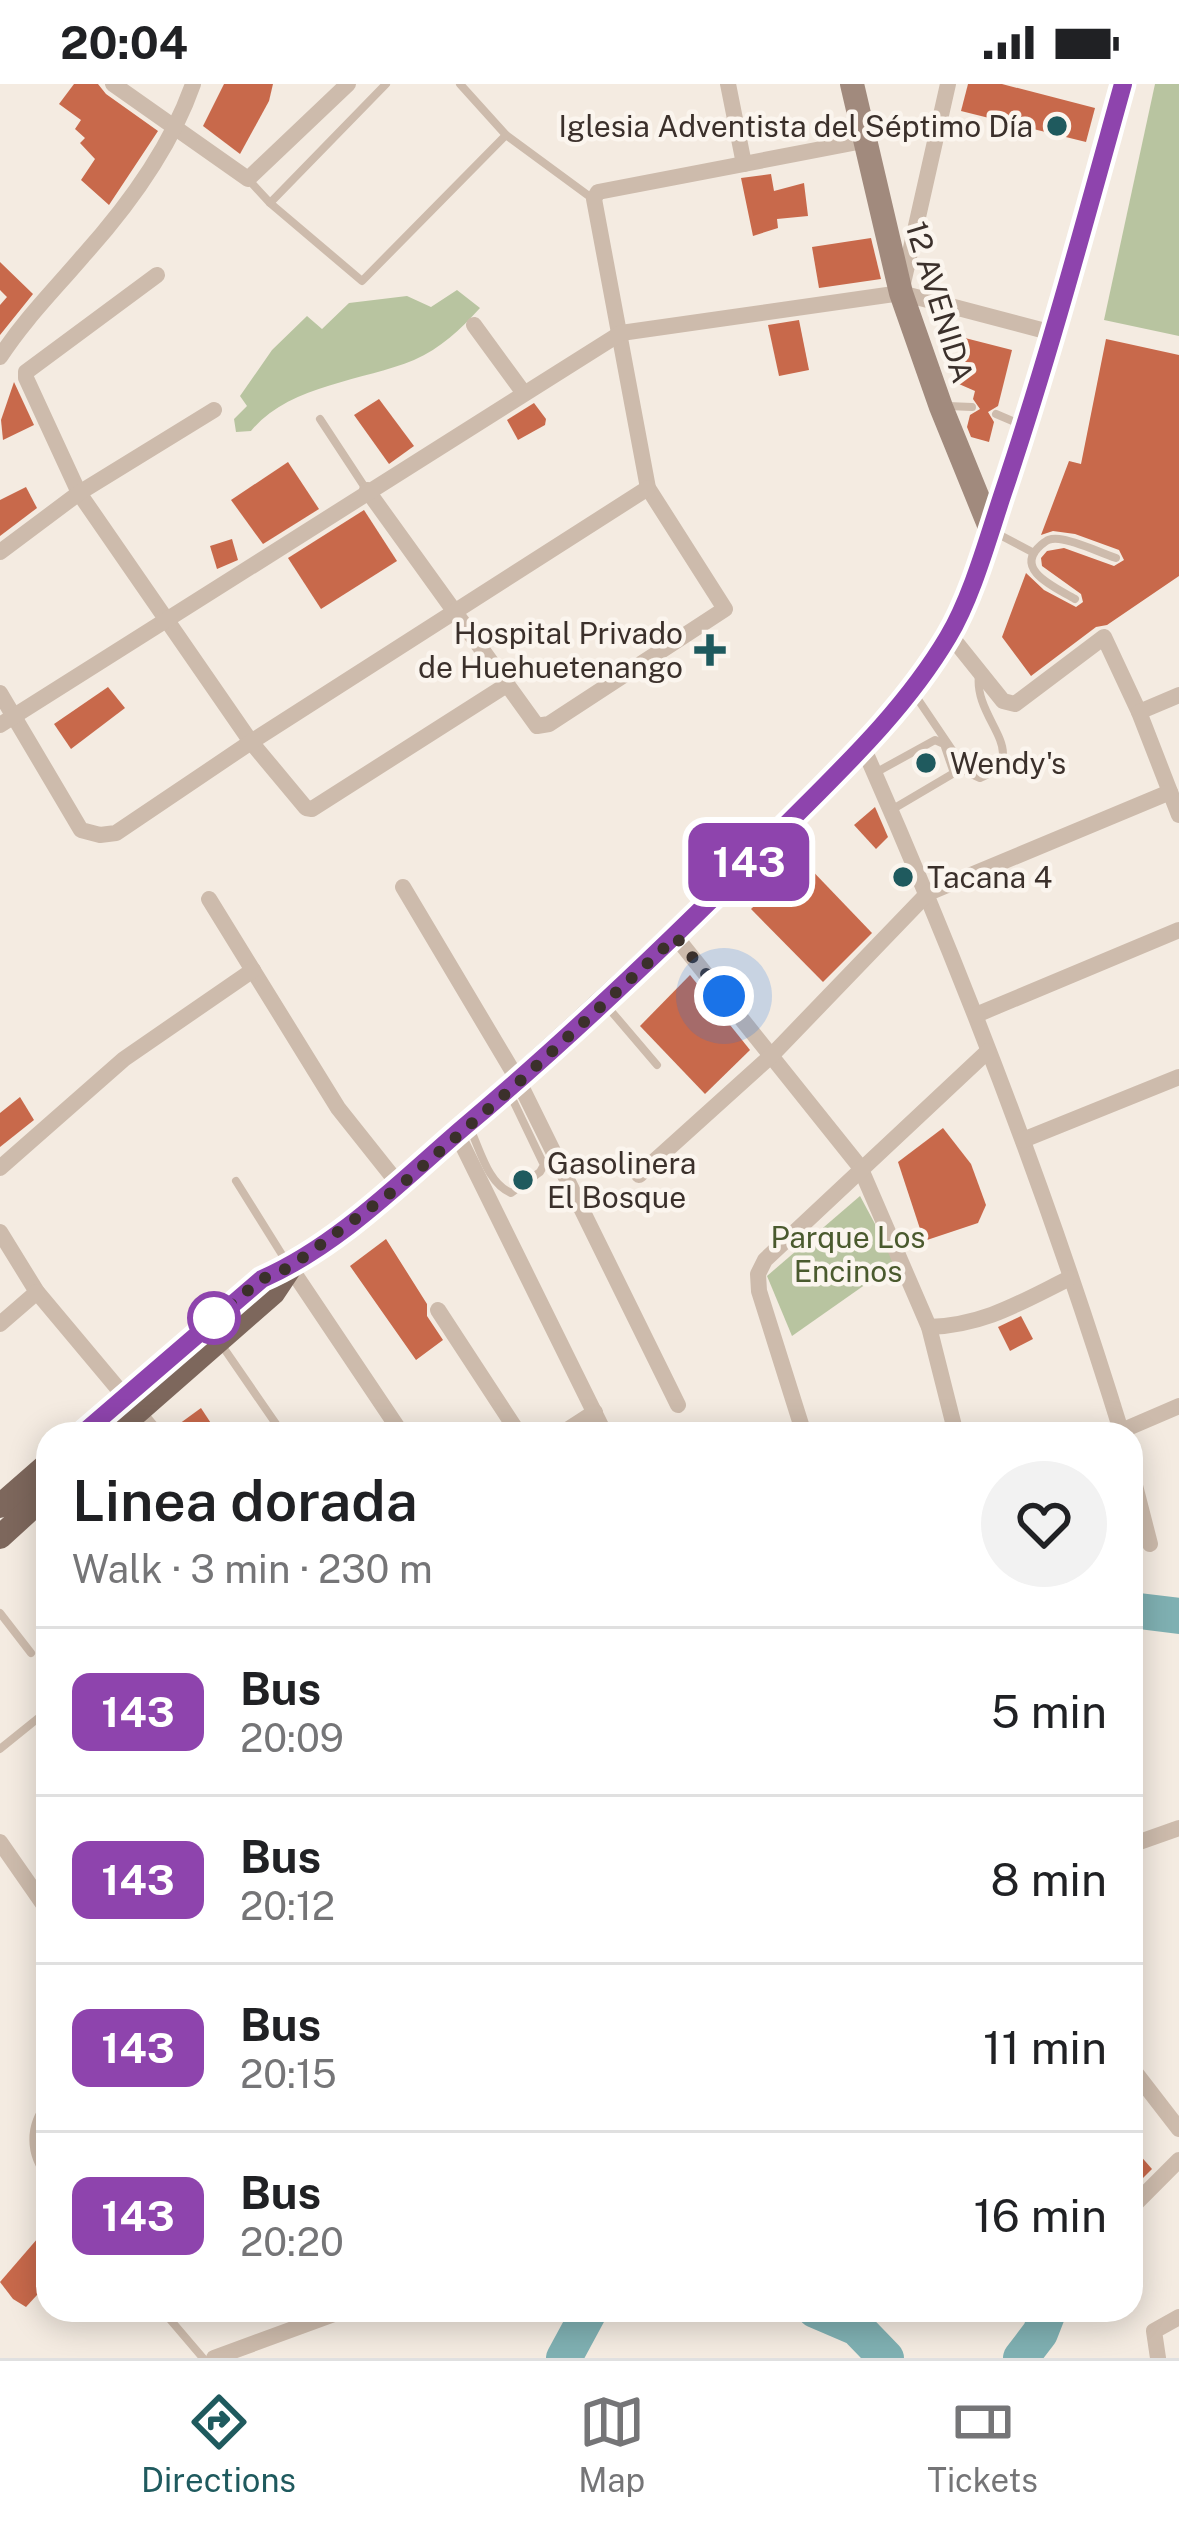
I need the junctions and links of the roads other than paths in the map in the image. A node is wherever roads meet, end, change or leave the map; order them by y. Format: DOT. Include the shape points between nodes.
graph roads {
  1 [pos="113,84"];
  2 [pos="193,84"];
  3 [pos="348,84"];
  4 [pos="386,84"];
  5 [pos="460,84"];
  6 [pos="728,84"];
  7 [pos="852,84"];
  8 [pos="948,84"];
  9 [pos="1123,84"];
  10 [pos="176,131"];
  11 [pos="506,135"];
  12 [pos="863,141"];
  13 [pos="744,164"];
  14 [pos="248,178"];
  15 [pos="594,200"];
  16 [pos="270,203"];
  17 [pos="157,275"];
  18 [pos="901,293"];
  19 [pos="474,326"];
  20 [pos="621,333"];
  21 [pos="1053,333"];
  22 [pos="0,357"];
  23 [pos="523,392"];
  24 [pos="940,406"];
  25 [pos="971,407"];
  26 [pos="214,410"];
  27 [pos="996,414"];
  28 [pos="320,419"];
  29 [pos="1025,427"];
  30 [pos="648,488"];
  31 [pos="367,490"];
  32 [pos="79,493"];
  33 [pos="991,530"];
  34 [pos="0,552"];
  35 [pos="1034,553"];
  36 [pos="1116,558"];
  37 [pos="1076,599"];
  38 [pos="454,610"];
  39 [pos="165,622"];
  40 [pos="950,635"];
  41 [pos="979,672"];
  42 [pos="506,686"];
  43 [pos="911,689"];
  44 [pos="0,693"];
  45 [pos="1179,695"];
  46 [pos="1139,712"];
  47 [pos="7,720"];
  48 [pos="251,742"];
  49 [pos="863,747"];
  50 [pos="875,773"];
  51 [pos="1170,792"];
  52 [pos="891,810"];
  53 [pos="1179,815"];
  54 [pos="403,887"];
  55 [pos="928,892"];
  56 [pos="209,899"];
  57 [pos="1179,930"];
  58 [pos="676,937"];
  59 [pos="254,970"];
  60 [pos="604,1003"];
  61 [pos="976,1015"];
  62 [pos="988,1051"];
  63 [pos="772,1055"];
  64 [pos="657,1065"];
  65 [pos="1179,1077"];
  66 [pos="513,1087"];
  67 [pos="463,1129"];
  68 [pos="538,1135"];
  69 [pos="1023,1140"];
  70 [pos="0,1168"];
  71 [pos="860,1168"];
  72 [pos="639,1175"];
  73 [pos="236,1180"];
  74 [pos="400,1186"];
  75 [pos="0,1232"];
  76 [pos="290,1267"];
  77 [pos="1070,1278"];
  78 [pos="37,1292"];
  79 [pos="438,1310"];
  80 [pos="0,1324"];
  81 [pos="929,1327"];
  82 [pos="218,1340"];
  83 [pos="131,1404"];
  84 [pos="678,1405"];
  85 [pos="1179,1406"];
  86 [pos="595,1412"];
  87 [pos="102,1422"];
  88 [pos="120,1422"];
  89 [pos="146,1422"];
  90 [pos="275,1422"];
  91 [pos="394,1422"];
  92 [pos="511,1422"];
  93 [pos="580,1422"];
  94 [pos="600,1422"];
  95 [pos="800,1422"];
  96 [pos="953,1422"];
  97 [pos="1119,1422"];
  98 [pos="1143,1422"];
  99 [pos="36,1474"];
  100 [pos="36,1504"];
  101 [pos="0,1506"];
  102 [pos="1143,1517"];
  103 [pos="0,1537"];
  104 [pos="1150,1544"];
  105 [pos="0,1613"];
  106 [pos="31,1653"];
  107 [pos="36,1720"];
  108 [pos="0,1748"];
  109 [pos="1179,1828"];
  110 [pos="1143,1841"];
  111 [pos="0,1842"];
  112 [pos="36,1894"];
  113 [pos="1143,2082"];
  114 [pos="36,2126"];
  115 [pos="1179,2129"];
  116 [pos="1179,2160"];
  117 [pos="36,2163"];
  118 [pos="1143,2196"];
  119 [pos="1179,2317"];
  120 [pos="172,2322"];
  121 [pos="312,2322"];
  122 [pos="203,2358"];
  123 [pos="214,2358"];
  124 [pos="1158,2358"];
  1 -- 10 [label="street"];
  2 -- 10 [label="street"];
  3 -- 14 [label="street"];
  4 -- 16 [label="lane"];
  5 -- 11 [label="lane"];
  6 -- 13 [label="street"];
  7 -- 12 [label="street, 12 AVENIDA"];
  8 -- 18 [label="street"];
  9 -- 21 [label="main road"];
  10 -- 14 [label="street"];
  10 -- 22 [label="street"];
  11 -- 15 [label="lane"];
  11 -- 16 [label="lane" via="362,281"];
  12 -- 13 [label="street"];
  12 -- 18 [label="street, 12 AVENIDA"];
  13 -- 15 [label="street" via="598,192"];
  14 -- 16 [label="lane"];
  15 -- 20 [label="street"];
  17 -- 32 [label="street" via="25,374"];
  18 -- 20 [label="street"];
  18 -- 21 [label="street"];
  18 -- 24 [label="street, 12 AVENIDA"];
  19 -- 23 [label="street"];
  20 -- 23 [label="street"];
  20 -- 30 [label="street"];
  21 -- 29 [label="main road"];
  23 -- 31 [label="street"];
  24 -- 25 [label="lane"];
  24 -- 33 [label="street, 12 AVENIDA"];
  26 -- 32 [label="street"];
  27 -- 29 [label="lane"];
  28 -- 31 [label="lane"];
  29 -- 33 [label="main road"];
  30 -- 38 [label="street"];
  30 -- 42 [label="street" via="725,609 546,726 535,725"];
  31 -- 38 [label="street"];
  31 -- 39 [label="street"];
  32 -- 34 [label="street"];
  32 -- 39 [label="street"];
  33 -- 35 [label="lane"];
  33 -- 40 [label="main road"];
  35 -- 36 [label="lane" via="1056,538"];
  35 -- 37 [label="lane" via="1034,572"];
  38 -- 42 [label="street"];
  38 -- 48 [label="street"];
  39 -- 47 [label="street"];
  39 -- 48 [label="street"];
  40 -- 41 [label="street"];
  40 -- 43 [label="main road"];
  41 -- 43 [label="lane" via="979,698 1005,752 1003,764 980,778 963,767"];
  41 -- 46 [label="street" via="1015,704 1104,637"];
  42 -- 48 [label="street" via="312,809"];
  43 -- 49 [label="main road"];
  44 -- 47 [label="street"];
  45 -- 46 [label="street"];
  46 -- 51 [label="street"];
  47 -- 48 [label="street" via="81,830 100,836 125,829"];
  49 -- 50 [label="street"];
  49 -- 58 [label="main road"];
  50 -- 52 [label="street"];
  50 -- 52 [label="lane" via="935,740 952,760 949,778"];
  51 -- 53 [label="street"];
  51 -- 55 [label="street"];
  52 -- 55 [label="street"];
  54 -- 66 [label="street"];
  55 -- 61 [label="street"];
  55 -- 63 [label="street"];
  56 -- 59 [label="street"];
  57 -- 61 [label="street"];
  58 -- 60 [label="main road"];
  58 -- 63 [label="street"];
  59 -- 70 [label="street" via="124,1059"];
  59 -- 74 [label="street" via="338,1108"];
  60 -- 64 [label="lane"];
  60 -- 66 [label="main road"];
  61 -- 62 [label="street"];
  62 -- 69 [label="street"];
  62 -- 71 [label="street"];
  63 -- 71 [label="street"];
  63 -- 72 [label="street"];
  65 -- 69 [label="street"];
  66 -- 67 [label="main road"];
  66 -- 68 [label="street"];
  67 -- 68 [label="lane" via="492,1177 511,1192 544,1165"];
  67 -- 74 [label="main road"];
  67 -- 86 [label="street"];
  68 -- 84 [label="street"];
  69 -- 77 [label="street"];
  71 -- 81 [label="street"];
  71 -- 95 [label="street" via="758,1274"];
  73 -- 76 [label="lane"];
  74 -- 76 [label="main road"];
  75 -- 78 [label="street"];
  76 -- 82 [label="main road" via="273,1293"];
  76 -- 83 [label="main road" via="262,1279"];
  76 -- 91 [label="street"];
  77 -- 81 [label="street" via="987,1319"];
  77 -- 97 [label="street"];
  78 -- 80 [label="street"];
  78 -- 83 [label="street"];
  79 -- 92 [label="street"];
  81 -- 96 [label="street"];
  82 -- 83 [label="main road"];
  82 -- 90 [label="lane"];
  83 -- 87 [label="main road"];
  83 -- 88 [label="main road"];
  83 -- 89 [label="street"];
  85 -- 98 [label="street"];
  86 -- 93 [label="street"];
  86 -- 94 [label="street"];
  99 -- 101 [label="main road"];
  100 -- 103 [label="main road"];
  102 -- 104 [label="street"];
  105 -- 106 [label="lane"];
  107 -- 108 [label="lane"];
  109 -- 110 [label="street"];
  111 -- 112 [label="street"];
  113 -- 115 [label="street"];
  114 -- 117 [label="lane"];
  116 -- 118 [label="street"];
  119 -- 124 [label="street" via="1154,2331"];
  120 -- 122 [label="lane"];
  121 -- 123 [label="street"];
}
